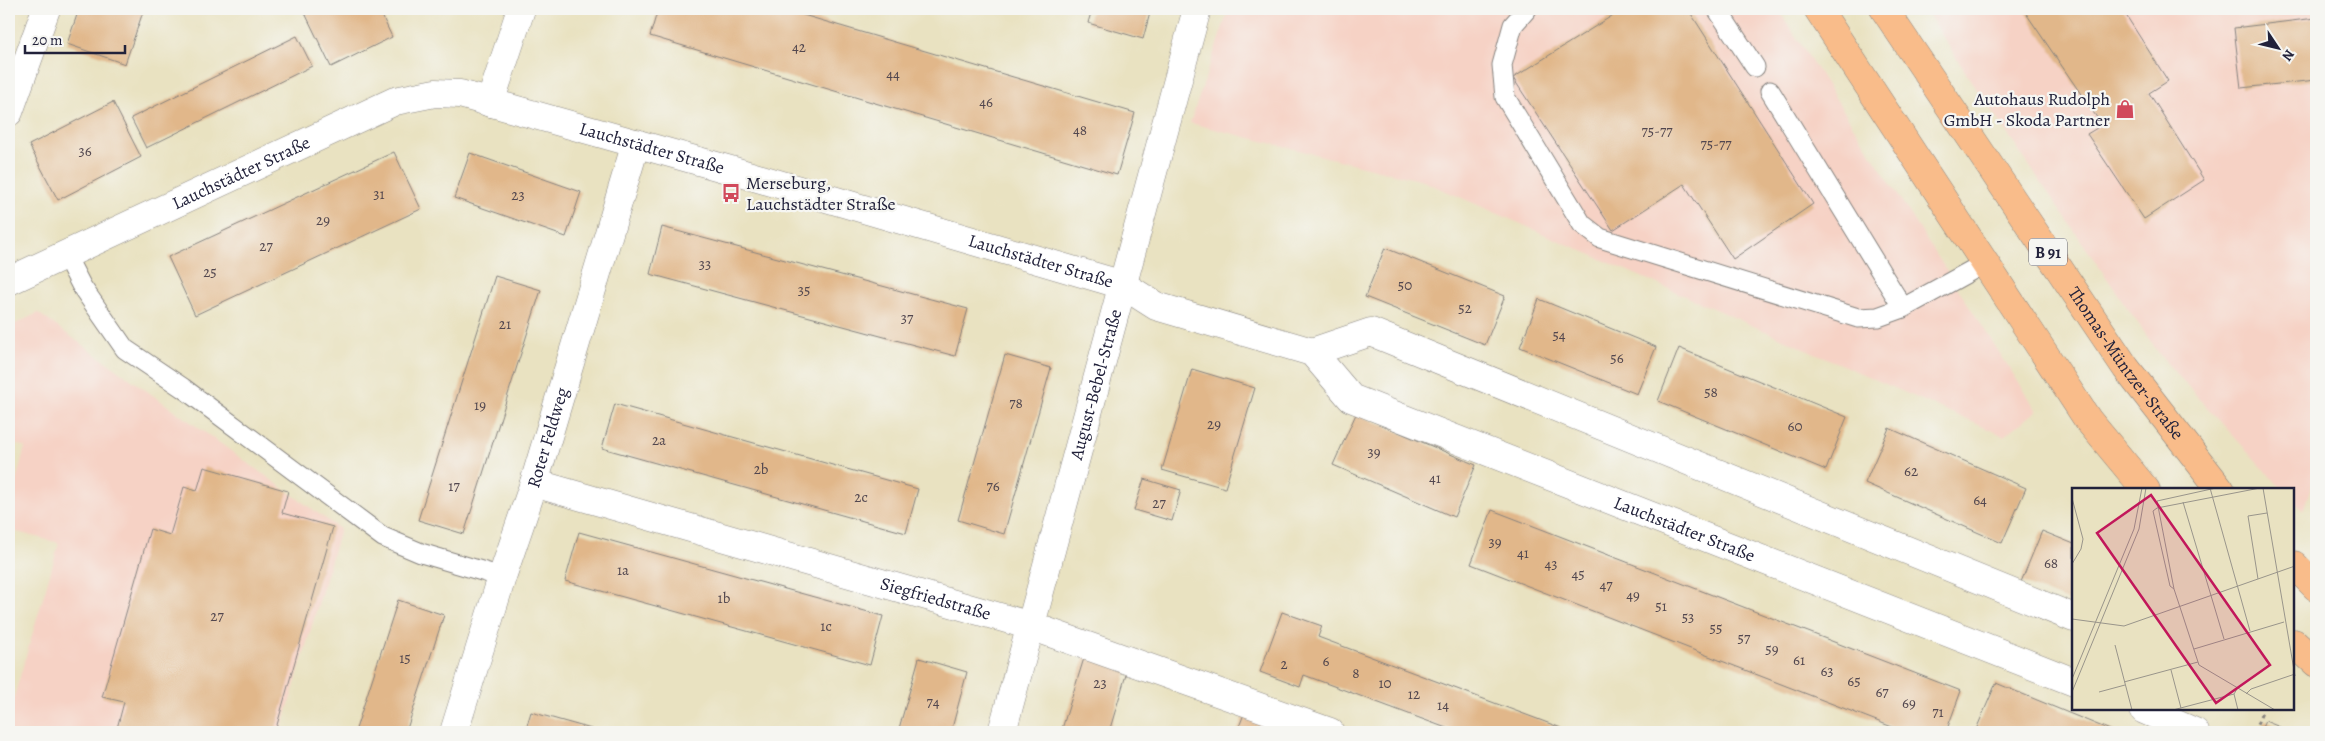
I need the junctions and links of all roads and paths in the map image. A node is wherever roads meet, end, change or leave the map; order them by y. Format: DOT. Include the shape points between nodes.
graph roads {
  1 [pos="46,9"];
  2 [pos="521,9"];
  3 [pos="1197,9"];
  4 [pos="1527,9"];
  5 [pos="1717,9"];
  6 [pos="1818,9"];
  7 [pos="1884,9"];
  8 [pos="1755,67"];
  9 [pos="1770,91"];
  10 [pos="490,103"];
  11 [pos="9,112"];
  12 [pos="636,143"];
  13 [pos="66,256"];
  14 [pos="1985,263"];
  15 [pos="9,281"];
  16 [pos="1123,285"];
  17 [pos="1903,308"];
  18 [pos="1312,352"];
  19 [pos="534,483"];
  20 [pos="2144,488"];
  21 [pos="2219,488"];
  22 [pos="2295,566"];
  23 [pos="502,577"];
  24 [pos="2316,587"];
  25 [pos="2072,617"];
  26 [pos="1031,626"];
  27 [pos="2295,644"];
  28 [pos="2316,663"];
  29 [pos="2072,681"];
  30 [pos="2263,711"];
  31 [pos="2156,717"];
  32 [pos="454,732"];
  33 [pos="1002,732"];
  34 [pos="1330,732"];
  35 [pos="2195,732"];
  36 [pos="2254,732"];
  1 -- 11 [label="street"];
  2 -- 10 [label="street"];
  3 -- 16 [label="street, August-Bebel-Straße"];
  4 -- 17 [label="lane" via="1513,25 1502,65 1505,97 1582,224 1600,238 1858,318 1878,317"];
  5 -- 8 [label="lane"];
  6 -- 14 [label="main road"];
  7 -- 21 [label="main road, Thomas-Müntzer-Straße / B 91" via="2126,368"];
  9 -- 17 [label="lane"];
  10 -- 12 [label="street, Lauchstädter Straße"];
  10 -- 13 [label="street, Lauchstädter Straße" via="460,94 435,92 394,101"];
  12 -- 16 [label="street, Lauchstädter Straße"];
  12 -- 19 [label="street, Roter Feldweg"];
  13 -- 15 [label="street, Lauchstädter Straße"];
  13 -- 23 [label="lane" via="82,287 125,349 183,388 383,537 421,553"];
  14 -- 17 [label="lane"];
  14 -- 20 [label="main road" via="2088,420"];
  16 -- 18 [label="street, Lauchstädter Straße" via="1156,306"];
  16 -- 26 [label="street, August-Bebel-Straße"];
  18 -- 25 [label="street" via="1371,332"];
  18 -- 29 [label="street, Lauchstädter Straße" via="1351,398"];
  19 -- 23 [label="street, Roter Feldweg"];
  19 -- 26 [label="street, Siegfriedstraße"];
  22 -- 24 [label="main road"];
  23 -- 32 [label="street, Roter Feldweg"];
  26 -- 33 [label="street, August-Bebel-Straße"];
  26 -- 34 [label="street, Siegfriedstraße"];
  27 -- 28 [label="main road"];
  30 -- 36 [label="path"];
  31 -- 35 [label="street"];
}
